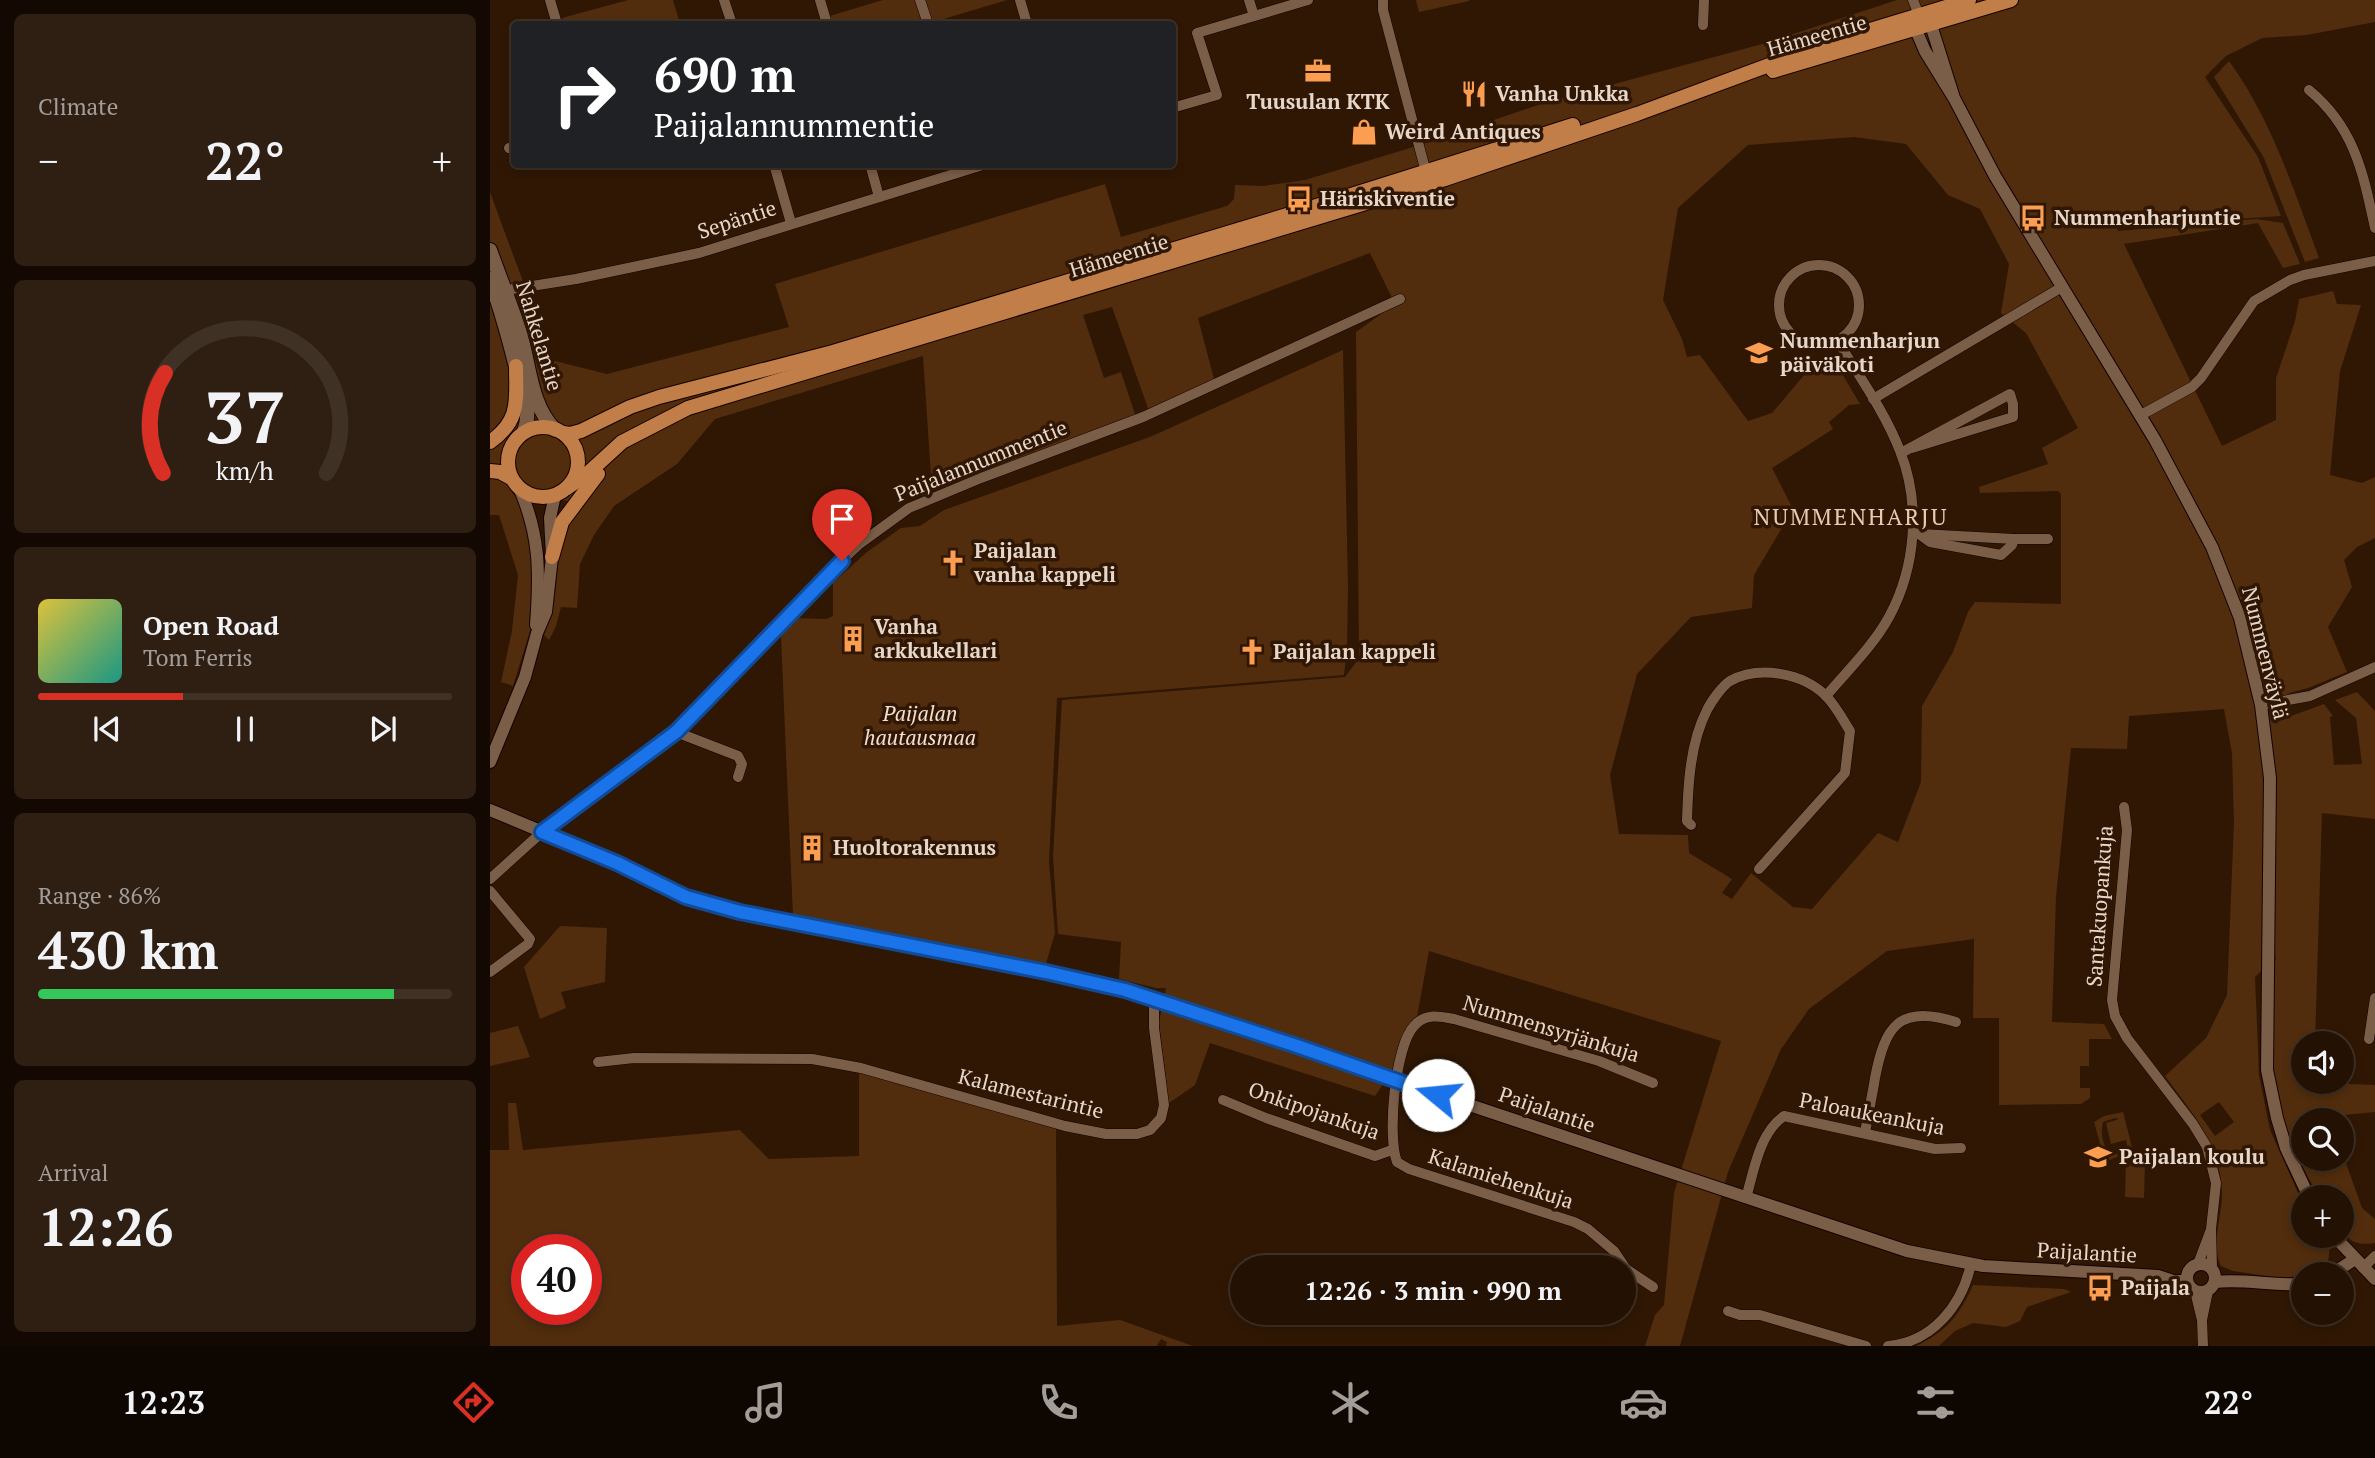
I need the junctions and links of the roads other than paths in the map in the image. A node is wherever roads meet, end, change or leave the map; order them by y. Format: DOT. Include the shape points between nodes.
graph roads {
  1 [pos="550,0"];
  2 [pos="724,0"];
  3 [pos="820,0"];
  4 [pos="920,0"];
  5 [pos="1020,0"];
  6 [pos="1249,0"];
  7 [pos="1308,0"];
  8 [pos="1383,0"];
  9 [pos="1703,0"];
  10 [pos="1913,0"];
  11 [pos="1969,0"];
  12 [pos="2011,0"];
  13 [pos="1254,16"];
  14 [pos="556,21"];
  15 [pos="731,21"];
  16 [pos="826,21"];
  17 [pos="927,21"];
  18 [pos="1026,21"];
  19 [pos="1917,22"];
  20 [pos="1703,25"];
  21 [pos="1931,25"];
  22 [pos="2309,90"];
  23 [pos="1954,98"];
  24 [pos="1176,107"];
  25 [pos="775,168"];
  26 [pos="871,168"];
  27 [pos="968,168"];
  28 [pos="1428,177"];
  29 [pos="879,197"];
  30 [pos="791,223"];
  31 [pos="2375,228"];
  32 [pos="490,250"];
  33 [pos="2375,261"];
  34 [pos="2062,287"];
  35 [pos="495,289"];
  36 [pos="1400,299"];
  37 [pos="1837,341"];
  38 [pos="516,366"];
  39 [pos="1872,399"];
  40 [pos="2141,415"];
  41 [pos="559,431"];
  42 [pos="522,433"];
  43 [pos="636,435"];
  44 [pos="490,442"];
  45 [pos="1912,448"];
  46 [pos="490,451"];
  47 [pos="1901,453"];
  48 [pos="490,471"];
  49 [pos="514,481"];
  50 [pos="561,492"];
  51 [pos="1916,534"];
  52 [pos="2014,539"];
  53 [pos="2048,539"];
  54 [pos="552,556"];
  55 [pos="537,633"];
  56 [pos="2375,667"];
  57 [pos="1826,696"];
  58 [pos="2261,705"];
  59 [pos="676,732"];
  60 [pos="490,762"];
  61 [pos="738,778"];
  62 [pos="2124,807"];
  63 [pos="490,810"];
  64 [pos="1692,825"];
  65 [pos="542,832"];
  66 [pos="1759,869"];
  67 [pos="490,879"];
  68 [pos="490,891"];
  69 [pos="490,972"];
  70 [pos="2375,998"];
  71 [pos="1157,1001"];
  72 [pos="1956,1022"];
  73 [pos="2369,1039"];
  74 [pos="598,1062"];
  75 [pos="1396,1082"];
  76 [pos="1653,1083"];
  77 [pos="1223,1100"];
  78 [pos="1865,1133"];
  79 [pos="1961,1148"];
  80 [pos="1392,1150"];
  81 [pos="2303,1185"];
  82 [pos="1746,1198"];
  83 [pos="2345,1248"];
  84 [pos="2375,1256"];
  85 [pos="1971,1264"];
  86 [pos="2359,1264"];
  87 [pos="2354,1266"];
  88 [pos="2202,1278"];
  89 [pos="2375,1279"];
  90 [pos="2291,1284"];
  91 [pos="1653,1287"];
  92 [pos="1728,1311"];
  93 [pos="1866,1346"];
  94 [pos="1888,1346"];
  95 [pos="2203,1346"];
  1 -- 14 [label="street"];
  2 -- 15 [label="street"];
  3 -- 16 [label="street"];
  4 -- 17 [label="street"];
  5 -- 18 [label="street"];
  6 -- 13 [label="street"];
  7 -- 13 [label="street"];
  8 -- 28 [label="street"];
  9 -- 20 [label="street"];
  10 -- 19 [label="street"];
  11 -- 19 [label="main road, Hämeentie"];
  12 -- 21 [label="main road, Hämeentie"];
  13 -- 24 [label="street" via="1197,33 1217,95"];
  19 -- 21 [label="main road, Hämeentie"];
  19 -- 23 [label="street, Nummenväylä" via="1925,51"];
  19 -- 28 [label="main road, Hämeentie" via="1834,41 1714,85 1634,107"];
  21 -- 23 [label="street, Nummenväylä"];
  22 -- 31 [label="street" via="2327,104 2357,154"];
  23 -- 34 [label="street, Nummenväylä"];
  25 -- 30 [label="street"];
  26 -- 29 [label="street"];
  27 -- 29 [label="street, Sepäntie"];
  28 -- 41 [label="main road, Hämeentie" via="833,352 659,397 581,431"];
  28 -- 43 [label="main road, Hämeentie" via="704,402"];
  29 -- 30 [label="street, Sepäntie"];
  30 -- 35 [label="street, Sepäntie" via="699,253"];
  32 -- 35 [label="main road, Nahkelantie"];
  33 -- 40 [label="street" via="2304,275 2254,301 2201,378"];
  34 -- 39 [label="street"];
  34 -- 40 [label="street, Nummenväylä"];
  35 -- 38 [label="main road, Nahkelantie"];
  35 -- 41 [label="main road, Nahkelantie" via="520,335 538,404"];
  36 -- 59 [label="street, Paijalannummentie" via="1143,417 909,508 825,576"];
  37 -- 37 [label="street" via="1857,318 1855,288 1845,274 1831,266 1806,267 1792,275 1783,288 1779,306 1784,323 1806,342"];
  37 -- 39 [label="street"];
  38 -- 42 [label="main road, Nahkelantie" via="527,406 528,421"];
  38 -- 44 [label="main road" via="513,416"];
  39 -- 47 [label="street"];
  40 -- 58 [label="street, Nummenväylä" via="2228,582"];
  41 -- 42 [label="main road" via="542,427"];
  41 -- 50 [label="main road" via="573,443 578,457 576,477"];
  42 -- 46 [label="main road"];
  42 -- 49 [label="main road" via="506,457"];
  43 -- 50 [label="main road, Hämeentie"];
  43 -- 54 [label="main road" via="578,498 562,522"];
  45 -- 45 [label="street" via="2013,417 2010,394"];
  45 -- 47 [label="street"];
  47 -- 51 [label="street"];
  48 -- 49 [label="main road"];
  49 -- 50 [label="main road" via="534,494"];
  49 -- 55 [label="street" via="529,510 536,540"];
  50 -- 54 [label="street" via="550,518"];
  51 -- 52 [label="street"];
  51 -- 52 [label="street" via="1930,542 2001,555"];
  51 -- 57 [label="street" via="1889,616"];
  52 -- 53 [label="street"];
  54 -- 55 [label="street" via="545,612"];
  55 -- 60 [label="street" via="525,677"];
  56 -- 58 [label="street" via="2310,696"];
  57 -- 64 [label="street" via="1801,680 1776,674 1757,673 1727,682 1707,710 1695,747 1688,789 1687,821"];
  57 -- 66 [label="street" via="1850,732 1844,773"];
  58 -- 81 [label="street, Nummenväylä" via="2270,778 2267,1070 2286,1148"];
  59 -- 61 [label="street" via="738,756 742,764"];
  59 -- 65 [label="street, Paijalannummentie"];
  62 -- 88 [label="street, Santakuopankuja" via="2127,830 2112,1000 2127,1038 2207,1147 2216,1183"];
  63 -- 65 [label="street, Paijalantie"];
  65 -- 67 [label="street, Paijalannummentie"];
  65 -- 71 [label="street, Paijalantie" via="699,901 1046,972"];
  68 -- 69 [label="street" via="530,939"];
  70 -- 73 [label="street"];
  71 -- 74 [label="street, Kalamestarintie" via="1154,1028 1164,1105 1161,1118 1150,1130 1137,1134 1065,1126 812,1059"];
  71 -- 75 [label="street, Paijalantie"];
  72 -- 78 [label="street" via="1916,1016 1901,1020 1889,1031 1881,1048"];
  75 -- 76 [label="street, Nummensyrjänkuja" via="1414,1026 1426,1017 1439,1016 1599,1061"];
  75 -- 80 [label="street"];
  75 -- 82 [label="street, Paijalantie"];
  77 -- 80 [label="street, Onkipojankuja" via="1375,1156"];
  78 -- 79 [label="street, Paloaukeankuja" via="1935,1149"];
  78 -- 82 [label="street, Paloaukeankuja" via="1784,1116 1766,1136"];
  80 -- 91 [label="street, Kalamiehenkuja" via="1397,1162 1409,1169 1588,1229 1614,1251 1626,1269"];
  82 -- 85 [label="street, Paijalantie" via="1875,1242"];
  83 -- 86 [label="street"];
  84 -- 86 [label="street"];
  85 -- 88 [label="street, Paijalantie" via="2158,1276 2173,1281"];
  85 -- 94 [label="street" via="1957,1302 1945,1319 1932,1330"];
  86 -- 87 [label="street"];
  86 -- 89 [label="street"];
  88 -- 90 [label="street, Paijalantie"];
  88 -- 95 [label="street"];
  92 -- 93 [label="street" via="1760,1315"];
}
